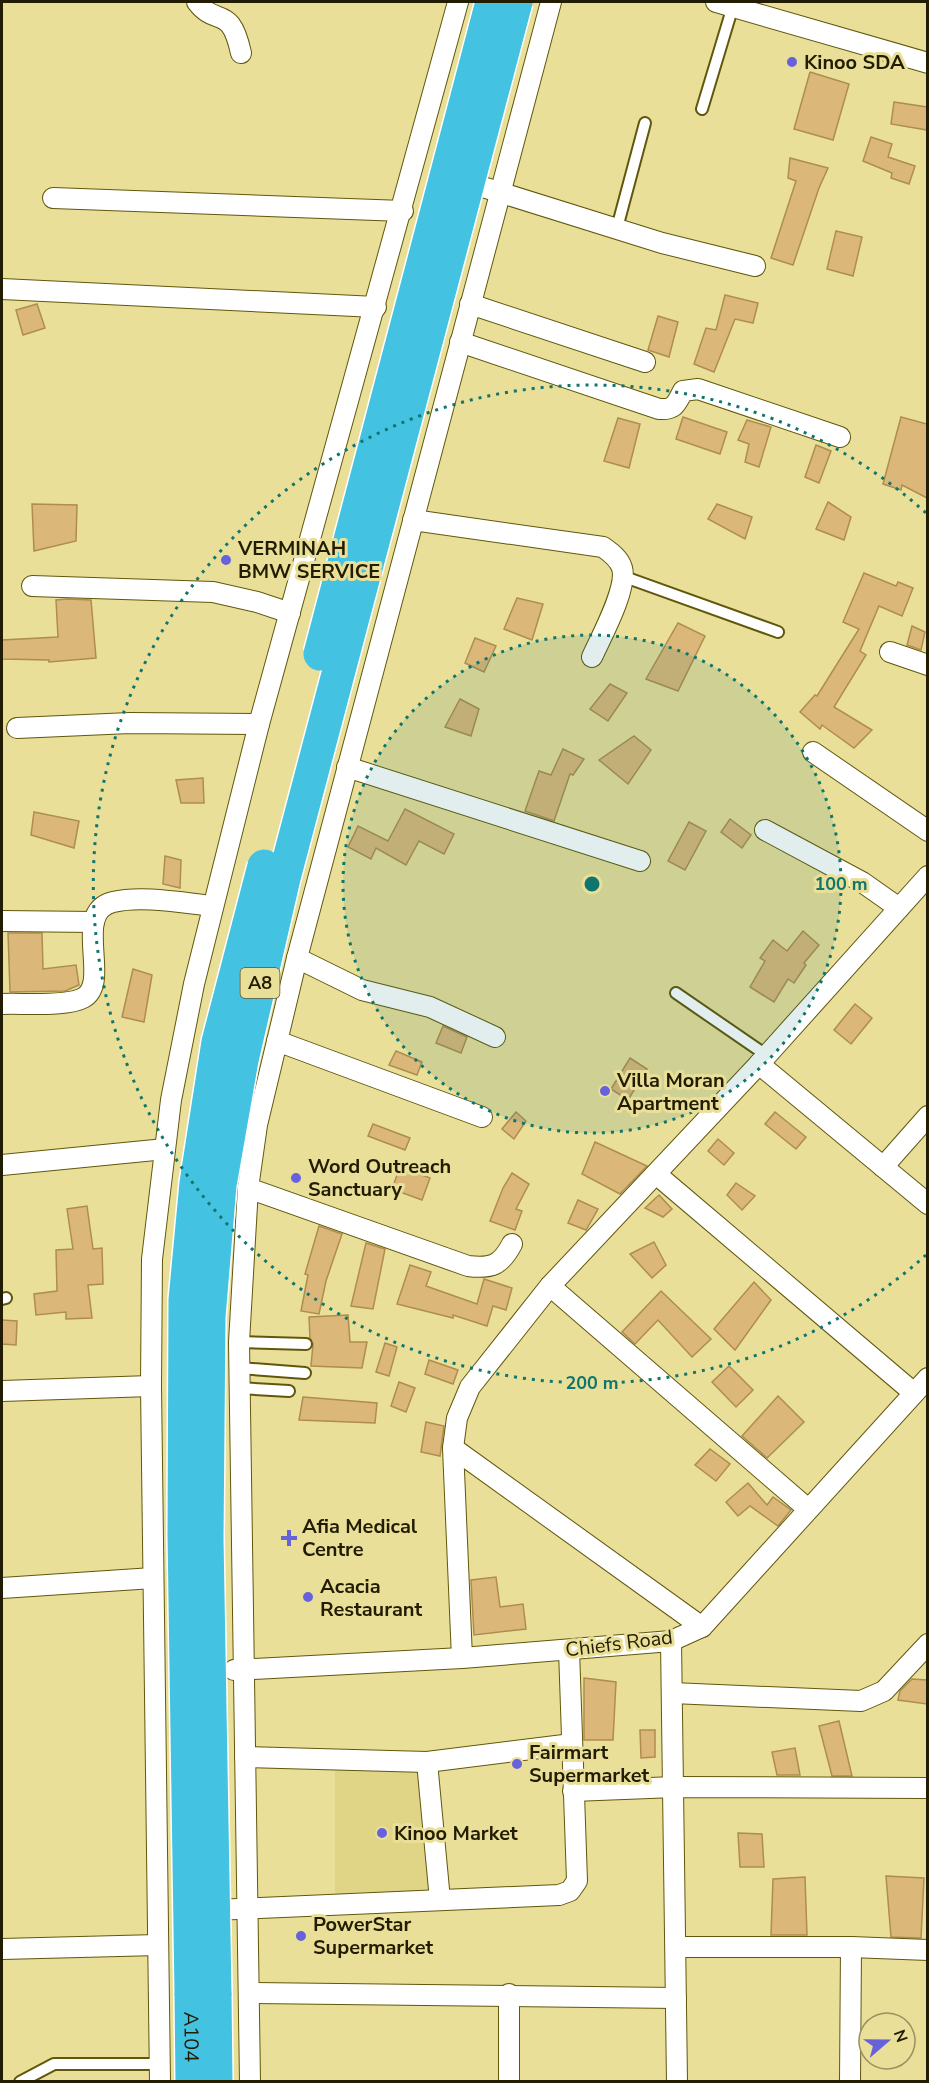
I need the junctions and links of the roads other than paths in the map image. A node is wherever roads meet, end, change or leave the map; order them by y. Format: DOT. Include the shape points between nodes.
graph roads {
  1 [pos="197,2"];
  2 [pos="458,2"];
  3 [pos="492,2"];
  4 [pos="516,2"];
  5 [pos="550,2"];
  6 [pos="724,4"];
  7 [pos="241,53"];
  8 [pos="927,63"];
  9 [pos="702,109"];
  10 [pos="645,123"];
  11 [pos="484,187"];
  12 [pos="53,198"];
  13 [pos="403,211"];
  14 [pos="617,228"];
  15 [pos="755,266"];
  16 [pos="2,289"];
  17 [pos="470,304"];
  18 [pos="376,307"];
  19 [pos="460,342"];
  20 [pos="645,362"];
  21 [pos="840,436"];
  22 [pos="412,520"];
  23 [pos="364,576"];
  24 [pos="622,576"];
  25 [pos="32,586"];
  26 [pos="290,613"];
  27 [pos="383,627"];
  28 [pos="778,632"];
  29 [pos="890,652"];
  30 [pos="592,657"];
  31 [pos="927,665"];
  32 [pos="259,724"];
  33 [pos="17,728"];
  34 [pos="813,752"];
  35 [pos="347,767"];
  36 [pos="765,830"];
  37 [pos="927,831"];
  38 [pos="640,861"];
  39 [pos="927,876"];
  40 [pos="213,906"];
  41 [pos="899,908"];
  42 [pos="2,921"];
  43 [pos="94,922"];
  44 [pos="297,957"];
  45 [pos="676,993"];
  46 [pos="2,1004"];
  47 [pos="495,1036"];
  48 [pos="277,1041"];
  49 [pos="762,1059"];
  50 [pos="927,1116"];
  51 [pos="482,1117"];
  52 [pos="165,1149"];
  53 [pos="2,1165"];
  54 [pos="883,1167"];
  55 [pos="656,1174"];
  56 [pos="248,1188"];
  57 [pos="927,1204"];
  58 [pos="513,1244"];
  59 [pos="550,1286"];
  60 [pos="239,1342"];
  61 [pos="306,1344"];
  62 [pos="239,1368"];
  63 [pos="305,1374"];
  64 [pos="151,1386"];
  65 [pos="923,1386"];
  66 [pos="239,1388"];
  67 [pos="2,1390"];
  68 [pos="289,1391"];
  69 [pos="453,1448"];
  70 [pos="808,1509"];
  71 [pos="153,1578"];
  72 [pos="2,1588"];
  73 [pos="702,1627"];
  74 [pos="671,1641"];
  75 [pos="927,1644"];
  76 [pos="569,1650"];
  77 [pos="462,1658"];
  78 [pos="238,1670"];
  79 [pos="672,1693"];
  80 [pos="572,1744"];
  81 [pos="244,1757"];
  82 [pos="427,1762"];
  83 [pos="675,1787"];
  84 [pos="927,1788"];
  85 [pos="573,1791"];
  86 [pos="172,1812"];
  87 [pos="440,1900"];
  88 [pos="213,1910"];
  89 [pos="247,1910"];
  90 [pos="158,1945"];
  91 [pos="676,1947"];
  92 [pos="851,1947"];
  93 [pos="2,1949"];
  94 [pos="927,1950"];
  95 [pos="224,1993"];
  96 [pos="509,1994"];
  97 [pos="676,1998"];
  98 [pos="159,2067"];
  99 [pos="192,2069"];
  100 [pos="20,2082"];
  101 [pos="216,2082"];
  102 [pos="250,2082"];
  103 [pos="510,2082"];
  104 [pos="676,2082"];
  105 [pos="850,2082"];
  1 -- 7 [label="street" via="228,20 236,30"];
  2 -- 13 [label="street"];
  3 -- 86 [label="highway, A8, bridge" via="218,1042 196,1183 185,1300 184,1534"];
  4 -- 11 [label="highway, A8, bridge"];
  5 -- 11 [label="street"];
  6 -- 8 [label="street"];
  6 -- 9 [label="lane"];
  10 -- 14 [label="lane"];
  11 -- 14 [label="street"];
  11 -- 17 [label="street"];
  11 -- 23 [label="highway, A8, bridge"];
  12 -- 13 [label="street"];
  13 -- 18 [label="street"];
  14 -- 15 [label="street"];
  16 -- 18 [label="street"];
  17 -- 19 [label="street"];
  17 -- 20 [label="street"];
  18 -- 26 [label="street"];
  19 -- 21 [label="street" via="659,409 676,406 683,391 698,389"];
  19 -- 22 [label="street"];
  22 -- 24 [label="street" via="603,547 622,567"];
  22 -- 27 [label="street"];
  23 -- 27 [label="street"];
  23 -- 88 [label="highway, A8, bridge" via="284,878 242,1060 220,1185 209,1317 207,1538"];
  24 -- 28 [label="lane"];
  24 -- 30 [label="street" via="622,585"];
  25 -- 26 [label="street" via="213,592"];
  26 -- 32 [label="street"];
  27 -- 35 [label="street"];
  29 -- 31 [label="street"];
  32 -- 33 [label="street" via="130,723"];
  32 -- 40 [label="street"];
  34 -- 37 [label="street"];
  35 -- 38 [label="street"];
  35 -- 44 [label="street"];
  36 -- 41 [label="street" via="862,882"];
  39 -- 41 [label="street"];
  40 -- 43 [label="street" via="159,900 112,902 102,908"];
  40 -- 52 [label="street" via="171,1100"];
  41 -- 49 [label="street"];
  42 -- 43 [label="street"];
  43 -- 46 [label="street" via="95,984 90,993 71,1002"];
  44 -- 47 [label="street" via="362,990 430,1007"];
  44 -- 48 [label="street"];
  45 -- 49 [label="lane"];
  48 -- 51 [label="street"];
  48 -- 56 [label="street" via="256,1125"];
  49 -- 54 [label="street"];
  49 -- 55 [label="street"];
  50 -- 54 [label="street"];
  52 -- 53 [label="street"];
  52 -- 64 [label="street" via="152,1259"];
  54 -- 57 [label="street"];
  55 -- 59 [label="street"];
  55 -- 65 [label="street"];
  56 -- 58 [label="street" via="468,1266 495,1266 504,1260"];
  56 -- 60 [label="street"];
  59 -- 69 [label="street" via="470,1388 457,1418"];
  59 -- 70 [label="street"];
  60 -- 61 [label="lane"];
  60 -- 62 [label="street"];
  62 -- 63 [label="lane"];
  62 -- 66 [label="street"];
  64 -- 67 [label="street"];
  64 -- 71 [label="street"];
  65 -- 70 [label="street, Chiefs Road"];
  66 -- 68 [label="lane"];
  66 -- 78 [label="street"];
  69 -- 73 [label="street"];
  69 -- 77 [label="street"];
  70 -- 73 [label="street, Chiefs Road"];
  71 -- 72 [label="street"];
  71 -- 86 [label="street"];
  73 -- 74 [label="street, Chiefs Road"];
  74 -- 76 [label="street, Chiefs Road"];
  74 -- 79 [label="street"];
  75 -- 79 [label="street" via="884,1690 861,1701"];
  76 -- 77 [label="street, Chiefs Road"];
  76 -- 80 [label="street"];
  77 -- 78 [label="street, Chiefs Road"];
  78 -- 81 [label="street"];
  79 -- 83 [label="street"];
  80 -- 82 [label="street"];
  80 -- 85 [label="street"];
  81 -- 82 [label="street"];
  81 -- 89 [label="street"];
  82 -- 87 [label="street"];
  83 -- 84 [label="street"];
  83 -- 85 [label="street"];
  83 -- 91 [label="street"];
  85 -- 87 [label="street" via="577,1881 570,1891"];
  86 -- 90 [label="street"];
  86 -- 95 [label="highway, A8, bridge"];
  87 -- 89 [label="street"];
  88 -- 89 [label="street"];
  88 -- 95 [label="highway, A8, bridge"];
  89 -- 95 [label="street"];
  90 -- 93 [label="street"];
  90 -- 98 [label="street"];
  91 -- 92 [label="street"];
  91 -- 97 [label="street"];
  92 -- 94 [label="street"];
  92 -- 105 [label="street"];
  95 -- 96 [label="street"];
  95 -- 99 [label="highway, A104 / A8"];
  95 -- 101 [label="highway, A8"];
  95 -- 102 [label="street"];
  96 -- 97 [label="street"];
  96 -- 103 [label="street"];
  97 -- 104 [label="street"];
  98 -- 99 [label="street"];
  98 -- 100 [label="lane" via="54,2064"];
}
